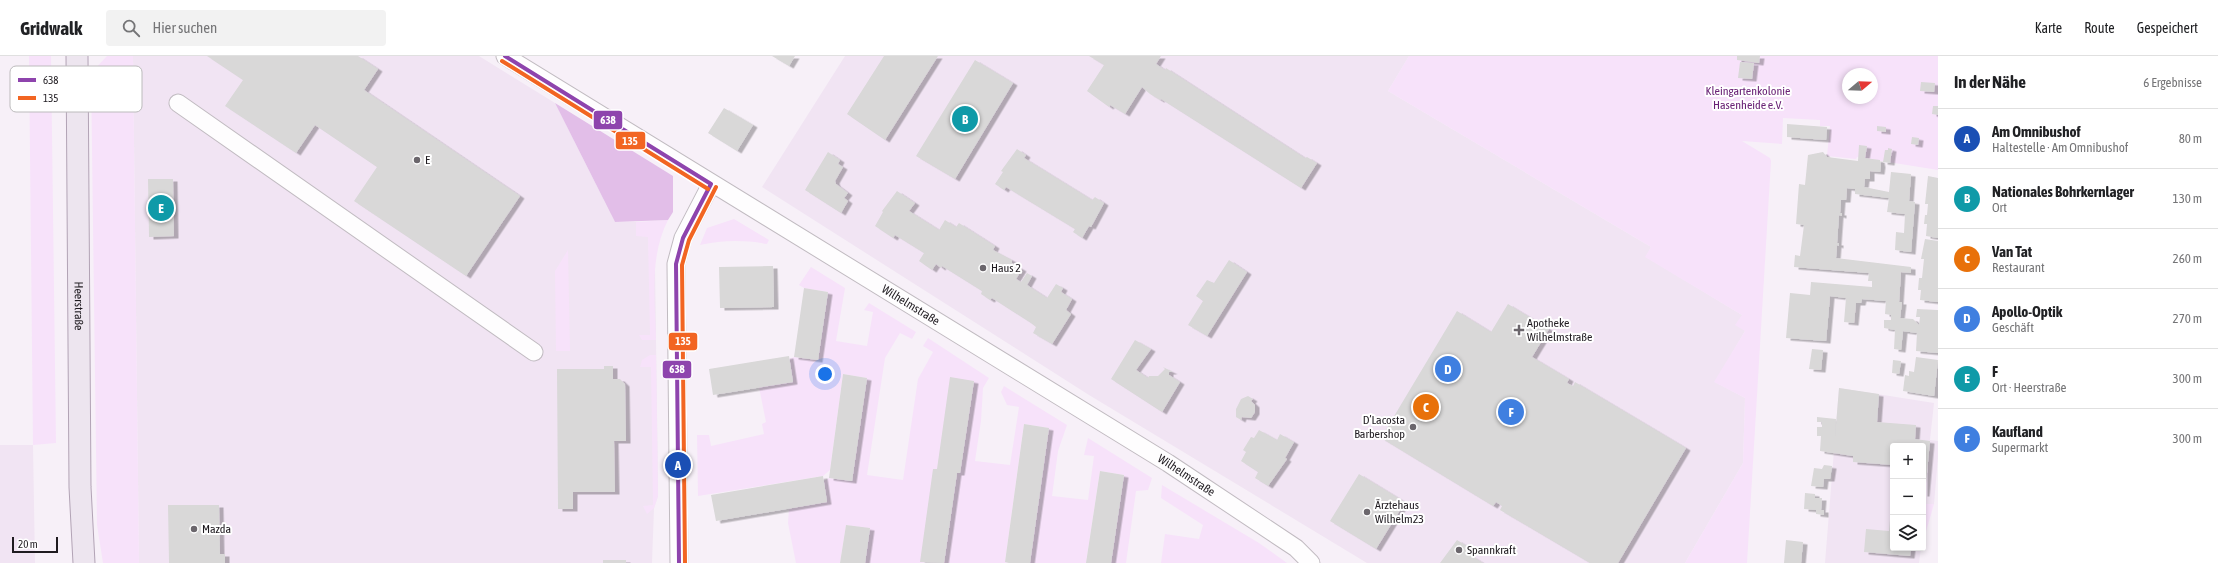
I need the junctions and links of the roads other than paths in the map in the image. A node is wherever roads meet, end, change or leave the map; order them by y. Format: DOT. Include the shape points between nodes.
graph roads {
  1 [pos="77,56"];
  2 [pos="505,56"];
  3 [pos="77,66"];
  4 [pos="178,103"];
  5 [pos="78,112"];
  6 [pos="711,184"];
  7 [pos="534,352"];
  8 [pos="82,561"];
  9 [pos="679,563"];
  10 [pos="1311,563"];
  1 -- 3 [label="main road, Heerstraße"];
  2 -- 6 [label="street, Wilhelmstraße"];
  4 -- 7 [label="street"];
  5 -- 8 [label="main road, Heerstraße"];
  6 -- 9 [label="street" via="683,238 676,264"];
  6 -- 10 [label="street, Wilhelmstraße" via="1168,464 1296,548"];
}
